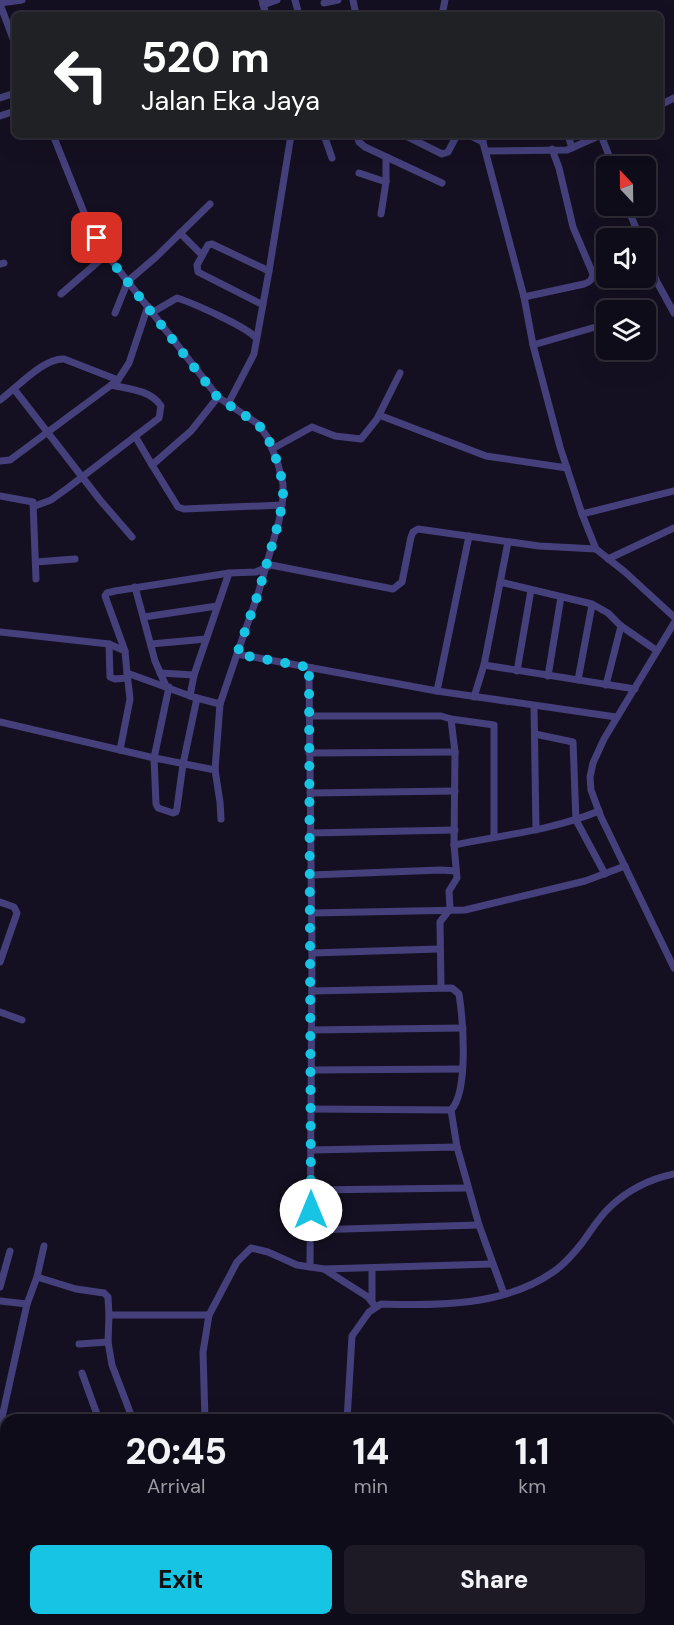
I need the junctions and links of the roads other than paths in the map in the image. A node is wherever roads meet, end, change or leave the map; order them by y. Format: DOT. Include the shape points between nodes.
graph roads {
  1 [pos="22,0"];
  2 [pos="277,0"];
  3 [pos="338,0"];
  4 [pos="0,3"];
  5 [pos="262,3"];
  6 [pos="324,3"];
  7 [pos="12,36"];
  8 [pos="54,138"];
  9 [pos="291,138"];
  10 [pos="325,138"];
  11 [pos="358,138"];
  12 [pos="410,138"];
  13 [pos="456,138"];
  14 [pos="569,138"];
  15 [pos="594,138"];
  16 [pos="602,138"];
  17 [pos="482,139"];
  18 [pos="572,148"];
  19 [pos="552,149"];
  20 [pos="486,151"];
  21 [pos="609,156"];
  22 [pos="386,157"];
  23 [pos="332,158"];
  24 [pos="359,173"];
  25 [pos="386,182"];
  26 [pos="442,183"];
  27 [pos="210,204"];
  28 [pos="381,214"];
  29 [pos="180,233"];
  30 [pos="106,254"];
  31 [pos="202,255"];
  32 [pos="269,271"];
  33 [pos="656,279"];
  34 [pos="128,281"];
  35 [pos="61,294"];
  36 [pos="524,297"];
  37 [pos="263,305"];
  38 [pos="148,306"];
  39 [pos="153,312"];
  40 [pos="674,313"];
  41 [pos="115,314"];
  42 [pos="596,327"];
  43 [pos="256,338"];
  44 [pos="533,345"];
  45 [pos="400,373"];
  46 [pos="118,380"];
  47 [pos="111,384"];
  48 [pos="14,389"];
  49 [pos="218,398"];
  50 [pos="0,400"];
  51 [pos="228,404"];
  52 [pos="379,415"];
  53 [pos="47,432"];
  54 [pos="135,436"];
  55 [pos="272,448"];
  56 [pos="0,461"];
  57 [pos="152,465"];
  58 [pos="567,468"];
  59 [pos="82,477"];
  60 [pos="674,491"];
  61 [pos="0,496"];
  62 [pos="282,505"];
  63 [pos="35,506"];
  64 [pos="582,513"];
  65 [pos="674,528"];
  66 [pos="469,536"];
  67 [pos="132,537"];
  68 [pos="508,542"];
  69 [pos="596,549"];
  70 [pos="75,559"];
  71 [pos="608,559"];
  72 [pos="36,562"];
  73 [pos="267,565"];
  74 [pos="229,573"];
  75 [pos="36,579"];
  76 [pos="500,582"];
  77 [pos="135,587"];
  78 [pos="531,590"];
  79 [pos="561,597"];
  80 [pos="592,605"];
  81 [pos="217,606"];
  82 [pos="144,617"];
  83 [pos="674,617"];
  84 [pos="674,622"];
  85 [pos="621,626"];
  86 [pos="0,632"];
  87 [pos="206,639"];
  88 [pos="109,644"];
  89 [pos="151,644"];
  90 [pos="656,650"];
  91 [pos="125,651"];
  92 [pos="237,654"];
  93 [pos="483,665"];
  94 [pos="312,668"];
  95 [pos="517,671"];
  96 [pos="159,673"];
  97 [pos="194,675"];
  98 [pos="127,676"];
  99 [pos="548,676"];
  100 [pos="578,680"];
  101 [pos="606,685"];
  102 [pos="168,687"];
  103 [pos="635,689"];
  104 [pos="436,691"];
  105 [pos="194,697"];
  106 [pos="474,697"];
  107 [pos="220,704"];
  108 [pos="534,706"];
  109 [pos="309,716"];
  110 [pos="616,717"];
  111 [pos="451,719"];
  112 [pos="0,722"];
  113 [pos="535,734"];
  114 [pos="120,750"];
  115 [pos="455,752"];
  116 [pos="309,753"];
  117 [pos="153,758"];
  118 [pos="183,764"];
  119 [pos="215,770"];
  120 [pos="455,791"];
  121 [pos="310,793"];
  122 [pos="599,811"];
  123 [pos="220,819"];
  124 [pos="576,820"];
  125 [pos="455,830"];
  126 [pos="536,830"];
  127 [pos="310,833"];
  128 [pos="494,837"];
  129 [pos="454,845"];
  130 [pos="625,866"];
  131 [pos="456,871"];
  132 [pos="605,874"];
  133 [pos="311,875"];
  134 [pos="0,902"];
  135 [pos="449,911"];
  136 [pos="312,913"];
  137 [pos="439,949"];
  138 [pos="312,953"];
  139 [pos="0,962"];
  140 [pos="674,968"];
  141 [pos="441,987"];
  142 [pos="312,991"];
  143 [pos="0,1012"];
  144 [pos="22,1020"];
  145 [pos="463,1028"];
  146 [pos="311,1030"];
  147 [pos="462,1069"];
  148 [pos="311,1070"];
  149 [pos="311,1109"];
  150 [pos="451,1110"];
  151 [pos="457,1147"];
  152 [pos="311,1150"];
  153 [pos="674,1174"];
  154 [pos="468,1188"];
  155 [pos="311,1190"];
  156 [pos="479,1225"];
  157 [pos="311,1230"];
  158 [pos="44,1246"];
  159 [pos="10,1251"];
  160 [pos="492,1264"];
  161 [pos="310,1267"];
  162 [pos="372,1268"];
  163 [pos="324,1269"];
  164 [pos="37,1277"];
  165 [pos="0,1287"];
  166 [pos="504,1294"];
  167 [pos="0,1301"];
  168 [pos="27,1304"];
  169 [pos="374,1304"];
  170 [pos="109,1315"];
  171 [pos="209,1315"];
  172 [pos="108,1342"];
  173 [pos="79,1344"];
  174 [pos="82,1373"];
  175 [pos="4,1414"];
  176 [pos="97,1414"];
  177 [pos="131,1414"];
  178 [pos="205,1414"];
  179 [pos="347,1414"];
  1 -- 4 [label="street"];
  2 -- 5 [label="street"];
  3 -- 6 [label="street"];
  4 -- 7 [label="street"];
  8 -- 30 [label="street" via="89,225"];
  9 -- 32 [label="street"];
  10 -- 23 [label="street"];
  11 -- 22 [label="street" via="362,145"];
  12 -- 13 [label="street" via="442,154 448,152"];
  14 -- 18 [label="street"];
  15 -- 18 [label="street"];
  16 -- 21 [label="street"];
  17 -- 20 [label="street"];
  18 -- 19 [label="street"];
  19 -- 20 [label="street"];
  19 -- 36 [label="street" via="573,226 593,274 590,282 584,284"];
  20 -- 36 [label="street"];
  22 -- 25 [label="street"];
  22 -- 26 [label="street"];
  24 -- 25 [label="street"];
  25 -- 28 [label="street"];
  27 -- 29 [label="street"];
  29 -- 31 [label="street"];
  29 -- 34 [label="street"];
  30 -- 34 [label="street"];
  30 -- 35 [label="street"];
  31 -- 32 [label="street" via="212,244"];
  31 -- 37 [label="street" via="198,272"];
  32 -- 37 [label="street"];
  33 -- 40 [label="street"];
  34 -- 38 [label="street"];
  34 -- 41 [label="street"];
  36 -- 44 [label="street"];
  37 -- 43 [label="street"];
  38 -- 39 [label="street"];
  38 -- 46 [label="street" via="129,363"];
  39 -- 43 [label="street" via="177,298 251,332"];
  39 -- 49 [label="street"];
  42 -- 44 [label="street"];
  43 -- 51 [label="street" via="248,368"];
  44 -- 58 [label="street"];
  45 -- 52 [label="street"];
  46 -- 47 [label="street"];
  46 -- 48 [label="street" via="57,358"];
  47 -- 53 [label="street"];
  47 -- 54 [label="street" via="140,391 161,406 159,418"];
  48 -- 50 [label="street"];
  48 -- 53 [label="street"];
  49 -- 51 [label="street"];
  49 -- 57 [label="street" via="191,431"];
  51 -- 55 [label="street" via="258,424"];
  52 -- 55 [label="street" via="361,439 335,436 312,427"];
  52 -- 58 [label="street" via="486,456"];
  53 -- 56 [label="street" via="10,460"];
  53 -- 59 [label="street"];
  54 -- 57 [label="street"];
  54 -- 59 [label="street"];
  55 -- 62 [label="street" via="283,484"];
  57 -- 62 [label="street" via="178,507 184,509"];
  58 -- 64 [label="street"];
  59 -- 63 [label="street" via="51,500"];
  59 -- 67 [label="street"];
  60 -- 64 [label="street"];
  61 -- 63 [label="street" via="28,499"];
  62 -- 73 [label="street"];
  63 -- 72 [label="street"];
  64 -- 69 [label="street"];
  65 -- 71 [label="street"];
  66 -- 68 [label="street"];
  66 -- 73 [label="street" via="424,529 413,532 402,582 393,589"];
  66 -- 104 [label="street"];
  68 -- 69 [label="street"];
  68 -- 76 [label="street"];
  69 -- 71 [label="street"];
  70 -- 72 [label="street"];
  71 -- 83 [label="street"];
  72 -- 75 [label="street"];
  73 -- 74 [label="street" via="256,572"];
  73 -- 92 [label="street"];
  74 -- 77 [label="street"];
  74 -- 81 [label="street"];
  76 -- 78 [label="street"];
  76 -- 93 [label="street"];
  77 -- 82 [label="street"];
  77 -- 91 [label="street" via="105,596"];
  78 -- 79 [label="street"];
  78 -- 95 [label="street"];
  79 -- 80 [label="street"];
  79 -- 99 [label="street"];
  80 -- 85 [label="street"];
  80 -- 100 [label="street"];
  81 -- 82 [label="street"];
  81 -- 87 [label="street"];
  82 -- 89 [label="street"];
  84 -- 90 [label="street"];
  85 -- 90 [label="street"];
  85 -- 101 [label="street"];
  86 -- 88 [label="street"];
  87 -- 89 [label="street"];
  87 -- 97 [label="street"];
  88 -- 91 [label="street"];
  88 -- 98 [label="street" via="110,677"];
  89 -- 96 [label="street"];
  90 -- 103 [label="street"];
  91 -- 98 [label="street"];
  92 -- 94 [label="street"];
  92 -- 107 [label="street"];
  93 -- 95 [label="street"];
  93 -- 106 [label="street"];
  94 -- 104 [label="street"];
  94 -- 109 [label="street"];
  95 -- 99 [label="street"];
  96 -- 97 [label="street"];
  96 -- 102 [label="street"];
  97 -- 105 [label="street"];
  98 -- 102 [label="street"];
  98 -- 114 [label="street" via="130,699"];
  99 -- 100 [label="street"];
  100 -- 101 [label="street"];
  101 -- 103 [label="street"];
  102 -- 105 [label="street"];
  102 -- 117 [label="street"];
  103 -- 110 [label="street"];
  104 -- 106 [label="street"];
  105 -- 107 [label="street"];
  105 -- 118 [label="street"];
  106 -- 108 [label="street"];
  107 -- 119 [label="street"];
  108 -- 110 [label="street"];
  108 -- 113 [label="street"];
  109 -- 111 [label="street"];
  109 -- 116 [label="street"];
  110 -- 122 [label="street" via="590,777"];
  111 -- 115 [label="street"];
  111 -- 128 [label="street" via="494,725"];
  112 -- 114 [label="street"];
  113 -- 124 [label="street" via="571,740 575,745"];
  113 -- 126 [label="street"];
  114 -- 117 [label="street"];
  115 -- 116 [label="street"];
  115 -- 120 [label="street"];
  116 -- 121 [label="street"];
  117 -- 118 [label="street"];
  117 -- 118 [label="street" via="156,804 173,813"];
  118 -- 119 [label="street"];
  119 -- 123 [label="street"];
  120 -- 121 [label="street"];
  120 -- 125 [label="street"];
  121 -- 127 [label="street"];
  122 -- 124 [label="street"];
  122 -- 130 [label="street"];
  124 -- 126 [label="street"];
  124 -- 132 [label="street"];
  125 -- 127 [label="street"];
  125 -- 129 [label="street"];
  126 -- 128 [label="street"];
  127 -- 133 [label="street"];
  128 -- 129 [label="street"];
  129 -- 131 [label="street"];
  130 -- 132 [label="street"];
  130 -- 140 [label="street"];
  131 -- 133 [label="street"];
  131 -- 135 [label="street" via="449,891"];
  132 -- 135 [label="street" via="547,891"];
  133 -- 136 [label="street"];
  134 -- 139 [label="street" via="14,907 17,913"];
  135 -- 136 [label="street"];
  135 -- 137 [label="street" via="440,922"];
  136 -- 138 [label="street"];
  137 -- 138 [label="street"];
  137 -- 141 [label="street"];
  138 -- 142 [label="street"];
  141 -- 142 [label="street"];
  141 -- 145 [label="street" via="452,988 459,994"];
  142 -- 146 [label="street"];
  143 -- 144 [label="street"];
  145 -- 146 [label="street"];
  145 -- 147 [label="street"];
  146 -- 148 [label="street"];
  147 -- 148 [label="street"];
  147 -- 150 [label="street" via="458,1100"];
  148 -- 149 [label="street"];
  149 -- 150 [label="street"];
  149 -- 152 [label="street"];
  150 -- 151 [label="street"];
  151 -- 152 [label="street"];
  151 -- 154 [label="street"];
  152 -- 155 [label="street"];
  153 -- 166 [label="street" via="637,1186 609,1208 554,1272"];
  154 -- 155 [label="street"];
  154 -- 156 [label="street"];
  155 -- 157 [label="street"];
  156 -- 157 [label="street"];
  156 -- 160 [label="street"];
  157 -- 161 [label="street"];
  158 -- 164 [label="street"];
  159 -- 165 [label="street"];
  160 -- 162 [label="street"];
  160 -- 166 [label="street"];
  161 -- 163 [label="street"];
  161 -- 171 [label="street" via="252,1248 237,1262"];
  162 -- 163 [label="street"];
  162 -- 169 [label="street"];
  163 -- 169 [label="street"];
  164 -- 168 [label="street"];
  164 -- 170 [label="street" via="104,1293 108,1297"];
  166 -- 169 [label="street" via="455,1304"];
  167 -- 168 [label="street"];
  168 -- 175 [label="street"];
  169 -- 179 [label="street" via="352,1336"];
  170 -- 171 [label="street"];
  170 -- 172 [label="street"];
  171 -- 178 [label="street" via="203,1352"];
  172 -- 173 [label="street"];
  172 -- 177 [label="street" via="112,1365"];
  174 -- 176 [label="street"];
}
